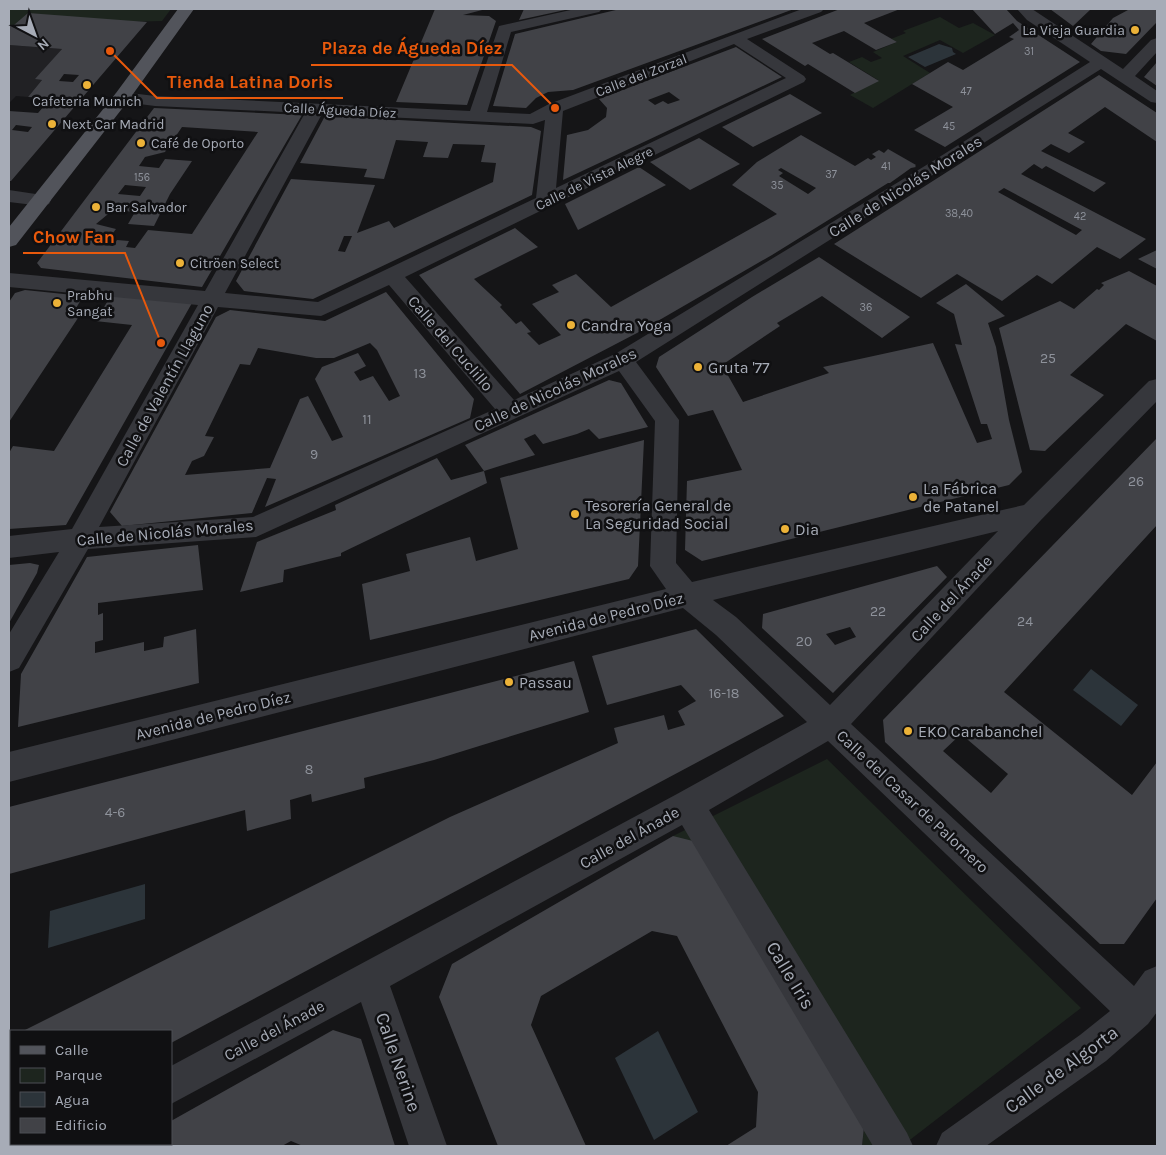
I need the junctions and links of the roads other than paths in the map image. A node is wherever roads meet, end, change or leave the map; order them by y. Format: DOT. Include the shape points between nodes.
graph roads {
  1 [pos="186,9"];
  2 [pos="594,9"];
  3 [pos="816,9"];
  4 [pos="1024,9"];
  5 [pos="514,12"];
  6 [pos="504,29"];
  7 [pos="735,38"];
  8 [pos="1157,43"];
  9 [pos="1101,62"];
  10 [pos="1125,77"];
  11 [pos="122,97"];
  12 [pos="1157,98"];
  13 [pos="555,108"];
  14 [pos="316,109"];
  15 [pos="477,116"];
  16 [pos="9,196"];
  17 [pos="42,200"];
  18 [pos="545,202"];
  19 [pos="9,240"];
  20 [pos="392,275"];
  21 [pos="9,280"];
  22 [pos="211,299"];
  23 [pos="623,360"];
  24 [pos="1157,387"];
  25 [pos="509,410"];
  26 [pos="1032,513"];
  27 [pos="80,539"];
  28 [pos="9,547"];
  29 [pos="687,595"];
  30 [pos="9,659"];
  31 [pos="831,724"];
  32 [pos="9,767"];
  33 [pos="688,805"];
  34 [pos="370,978"];
  35 [pos="1157,982"];
  36 [pos="1136,1012"];
  37 [pos="172,1085"];
  38 [pos="428,1146"];
  39 [pos="894,1146"];
  40 [pos="954,1146"];
  1 -- 11 [label="main road"];
  2 -- 6 [label="street"];
  3 -- 7 [label="street, Calle del Zorzal"];
  4 -- 9 [label="street"];
  5 -- 6 [label="street"];
  6 -- 15 [label="street"];
  7 -- 13 [label="street, Calle del Zorzal"];
  7 -- 18 [label="street, Calle de Vista Alegre" via="798,79"];
  8 -- 10 [label="street"];
  9 -- 10 [label="street"];
  9 -- 23 [label="street, Calle de Nicolás Morales"];
  10 -- 12 [label="street"];
  11 -- 14 [label="street, Calle Águeda Díez"];
  11 -- 17 [label="main road"];
  13 -- 15 [label="street, Calle Águeda Díez" via="533,119"];
  13 -- 18 [label="street"];
  14 -- 15 [label="street, Calle Águeda Díez"];
  14 -- 22 [label="street, Calle de Valentín Llaguno"];
  16 -- 17 [label="street"];
  17 -- 19 [label="main road"];
  18 -- 20 [label="street, Calle de Vista Alegre"];
  20 -- 22 [label="street, Calle de Vista Alegre" via="321,309"];
  20 -- 25 [label="street, Calle del Cuclillo"];
  21 -- 22 [label="street"];
  22 -- 27 [label="street, Calle de Valentín Llaguno"];
  23 -- 25 [label="street, Calle de Nicolás Morales"];
  23 -- 29 [label="street" via="667,420 663,566"];
  24 -- 26 [label="street"];
  25 -- 27 [label="street, Calle de Nicolás Morales" via="256,527"];
  26 -- 29 [label="street, Avenida de Pedro Díez"];
  26 -- 31 [label="street, Calle del Ánade"];
  27 -- 28 [label="street, Calle de Nicolás Morales"];
  27 -- 30 [label="street, Calle de Valentín Llaguno"];
  29 -- 31 [label="street, Calle del Casar de Palomero" via="726,626"];
  29 -- 32 [label="street, Avenida de Pedro Díez"];
  31 -- 33 [label="street, Calle del Ánade"];
  31 -- 36 [label="street, Calle del Casar de Palomero"];
  33 -- 34 [label="street, Calle del Ánade"];
  33 -- 39 [label="street, Calle Iris"];
  34 -- 37 [label="street, Calle del Ánade"];
  34 -- 38 [label="street, Calle Nerine"];
  35 -- 36 [label="street, Calle de Algorta"];
  36 -- 40 [label="street, Calle de Algorta" via="1093,1048"];
}
